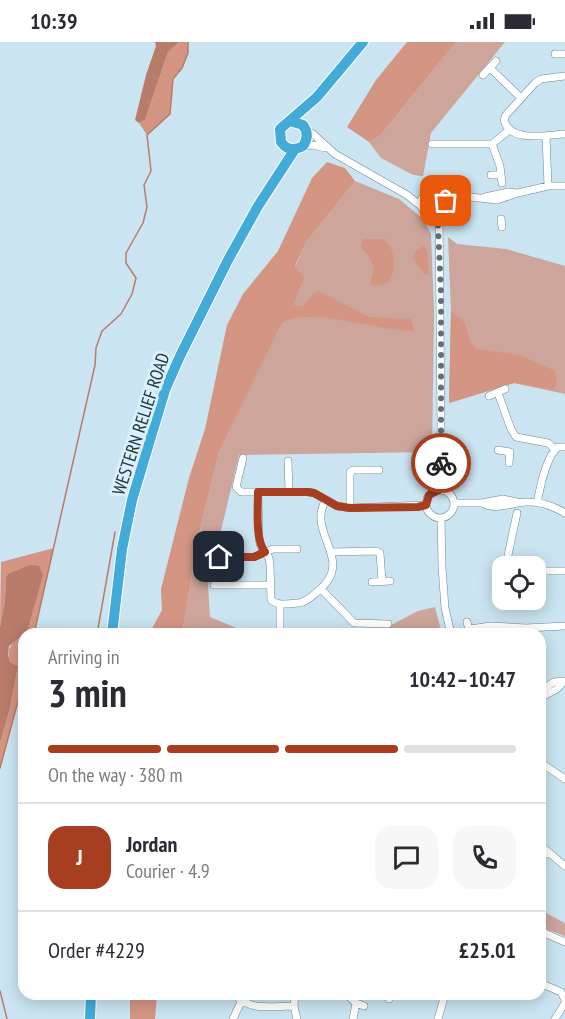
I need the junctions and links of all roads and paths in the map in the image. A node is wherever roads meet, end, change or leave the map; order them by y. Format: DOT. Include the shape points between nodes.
graph roads {
  1 [pos="363,42"];
  2 [pos="555,54"];
  3 [pos="565,54"];
  4 [pos="496,61"];
  5 [pos="490,68"];
  6 [pos="483,75"];
  7 [pos="565,76"];
  8 [pos="317,98"];
  9 [pos="521,98"];
  10 [pos="290,121"];
  11 [pos="305,129"];
  12 [pos="508,131"];
  13 [pos="565,134"];
  14 [pos="546,135"];
  15 [pos="432,144"];
  16 [pos="492,144"];
  17 [pos="284,145"];
  18 [pos="299,148"];
  19 [pos="327,149"];
  20 [pos="278,174"];
  21 [pos="491,175"];
  22 [pos="501,175"];
  23 [pos="502,183"];
  24 [pos="548,186"];
  25 [pos="565,186"];
  26 [pos="425,193"];
  27 [pos="443,194"];
  28 [pos="407,195"];
  29 [pos="455,197"];
  30 [pos="446,205"];
  31 [pos="421,206"];
  32 [pos="428,214"];
  33 [pos="439,214"];
  34 [pos="438,225"];
  35 [pos="489,396"];
  36 [pos="516,437"];
  37 [pos="565,447"];
  38 [pos="555,449"];
  39 [pos="498,450"];
  40 [pos="510,452"];
  41 [pos="243,458"];
  42 [pos="288,461"];
  43 [pos="509,463"];
  44 [pos="379,470"];
  45 [pos="439,490"];
  46 [pos="258,492"];
  47 [pos="290,492"];
  48 [pos="325,501"];
  49 [pos="454,503"];
  50 [pos="537,503"];
  51 [pos="426,505"];
  52 [pos="350,508"];
  53 [pos="516,513"];
  54 [pos="565,513"];
  55 [pos="441,518"];
  56 [pos="297,549"];
  57 [pos="265,552"];
  58 [pos="332,552"];
  59 [pos="508,556"];
  60 [pos="219,557"];
  61 [pos="546,571"];
  62 [pos="565,571"];
  63 [pos="382,581"];
  64 [pos="390,581"];
  65 [pos="372,582"];
  66 [pos="214,585"];
  67 [pos="270,585"];
  68 [pos="321,589"];
  69 [pos="280,604"];
  70 [pos="467,622"];
  71 [pos="388,624"];
  72 [pos="565,626"];
  73 [pos="113,628"];
  74 [pos="280,628"];
  75 [pos="450,628"];
  76 [pos="469,628"];
  77 [pos="484,628"];
  78 [pos="526,628"];
  79 [pos="526,628"];
  80 [pos="565,681"];
  81 [pos="546,687"];
  82 [pos="546,695"];
  83 [pos="546,766"];
  84 [pos="565,779"];
  85 [pos="547,851"];
  86 [pos="565,865"];
  87 [pos="546,934"];
  88 [pos="565,942"];
  89 [pos="546,986"];
  90 [pos="91,1000"];
  91 [pos="294,1000"];
  92 [pos="353,1000"];
  93 [pos="443,1000"];
  94 [pos="565,1001"];
  95 [pos="241,1002"];
  96 [pos="356,1003"];
  97 [pos="294,1006"];
  98 [pos="364,1006"];
  99 [pos="90,1019"];
  100 [pos="233,1019"];
  101 [pos="297,1019"];
  102 [pos="353,1019"];
  103 [pos="438,1019"];
  104 [pos="555,1019"];
  1 -- 8 [label="highway"];
  2 -- 3 [label="street"];
  4 -- 5 [label="street"];
  5 -- 6 [label="street"];
  5 -- 9 [label="street"];
  7 -- 9 [label="street" via="541,79"];
  8 -- 10 [label="highway"];
  8 -- 11 [label="highway"];
  9 -- 12 [label="street" via="504,120"];
  10 -- 11 [label="highway"];
  10 -- 17 [label="highway" via="280,129"];
  11 -- 18 [label="highway" via="307,139"];
  11 -- 19 [label="street"];
  12 -- 14 [label="street"];
  12 -- 16 [label="street"];
  13 -- 14 [label="street"];
  14 -- 24 [label="street"];
  15 -- 16 [label="street"];
  16 -- 22 [label="street"];
  17 -- 18 [label="highway"];
  17 -- 20 [label="highway, WESTERN RELIEF ROAD"];
  18 -- 19 [label="street" via="314,145"];
  18 -- 20 [label="highway, WESTERN RELIEF ROAD"];
  19 -- 28 [label="street"];
  20 -- 73 [label="highway, WESTERN RELIEF ROAD" via="223,270 165,390 132,500"];
  21 -- 22 [label="street"];
  22 -- 23 [label="street"];
  24 -- 25 [label="street"];
  24 -- 29 [label="street" via="485,197"];
  26 -- 27 [label="street" via="432,190"];
  26 -- 28 [label="street"];
  26 -- 31 [label="street"];
  27 -- 29 [label="street"];
  27 -- 30 [label="street"];
  28 -- 31 [label="street"];
  29 -- 30 [label="street"];
  30 -- 33 [label="street"];
  31 -- 32 [label="street"];
  32 -- 33 [label="street"];
  32 -- 34 [label="street"];
  33 -- 34 [label="street"];
  34 -- 45 [label="street"];
  35 -- 36 [label="street" via="501,391"];
  36 -- 38 [label="street" via="548,443"];
  36 -- 40 [label="street"];
  37 -- 38 [label="street"];
  38 -- 50 [label="street"];
  39 -- 40 [label="street"];
  40 -- 43 [label="street"];
  41 -- 46 [label="street" via="236,486 241,492"];
  42 -- 47 [label="street"];
  44 -- 52 [label="street" via="350,472"];
  45 -- 49 [label="street" via="451,495"];
  45 -- 51 [label="street" via="429,495"];
  46 -- 47 [label="street"];
  46 -- 57 [label="street" via="259,539"];
  47 -- 48 [label="street" via="314,493"];
  48 -- 52 [label="street"];
  48 -- 58 [label="street" via="320,525"];
  49 -- 50 [label="street"];
  49 -- 55 [label="street"];
  50 -- 54 [label="street"];
  51 -- 52 [label="street"];
  51 -- 55 [label="street" via="429,513"];
  53 -- 59 [label="street"];
  55 -- 75 [label="street" via="445,608"];
  56 -- 57 [label="street"];
  57 -- 60 [label="street" via="254,557"];
  57 -- 67 [label="street" via="270,564"];
  58 -- 63 [label="street" via="380,553"];
  58 -- 68 [label="street" via="332,571"];
  61 -- 62 [label="street"];
  63 -- 64 [label="street"];
  63 -- 65 [label="street"];
  66 -- 67 [label="street"];
  67 -- 69 [label="street" via="272,602"];
  68 -- 69 [label="street" via="302,603"];
  68 -- 71 [label="street" via="354,623"];
  69 -- 74 [label="street"];
  70 -- 76 [label="street"];
  72 -- 79 [label="street"];
  77 -- 78 [label="street"];
  80 -- 81 [label="street"];
  80 -- 82 [label="street"];
  83 -- 84 [label="street"];
  85 -- 86 [label="street"];
  87 -- 88 [label="street"];
  89 -- 94 [label="street" via="561,992"];
  90 -- 99 [label="highway"];
  91 -- 97 [label="street"];
  92 -- 96 [label="street"];
  93 -- 103 [label="street"];
  94 -- 104 [label="street"];
  95 -- 97 [label="street" via="257,1008"];
  95 -- 100 [label="street"];
  96 -- 98 [label="street"];
  96 -- 102 [label="street"];
  97 -- 101 [label="street"];
}
